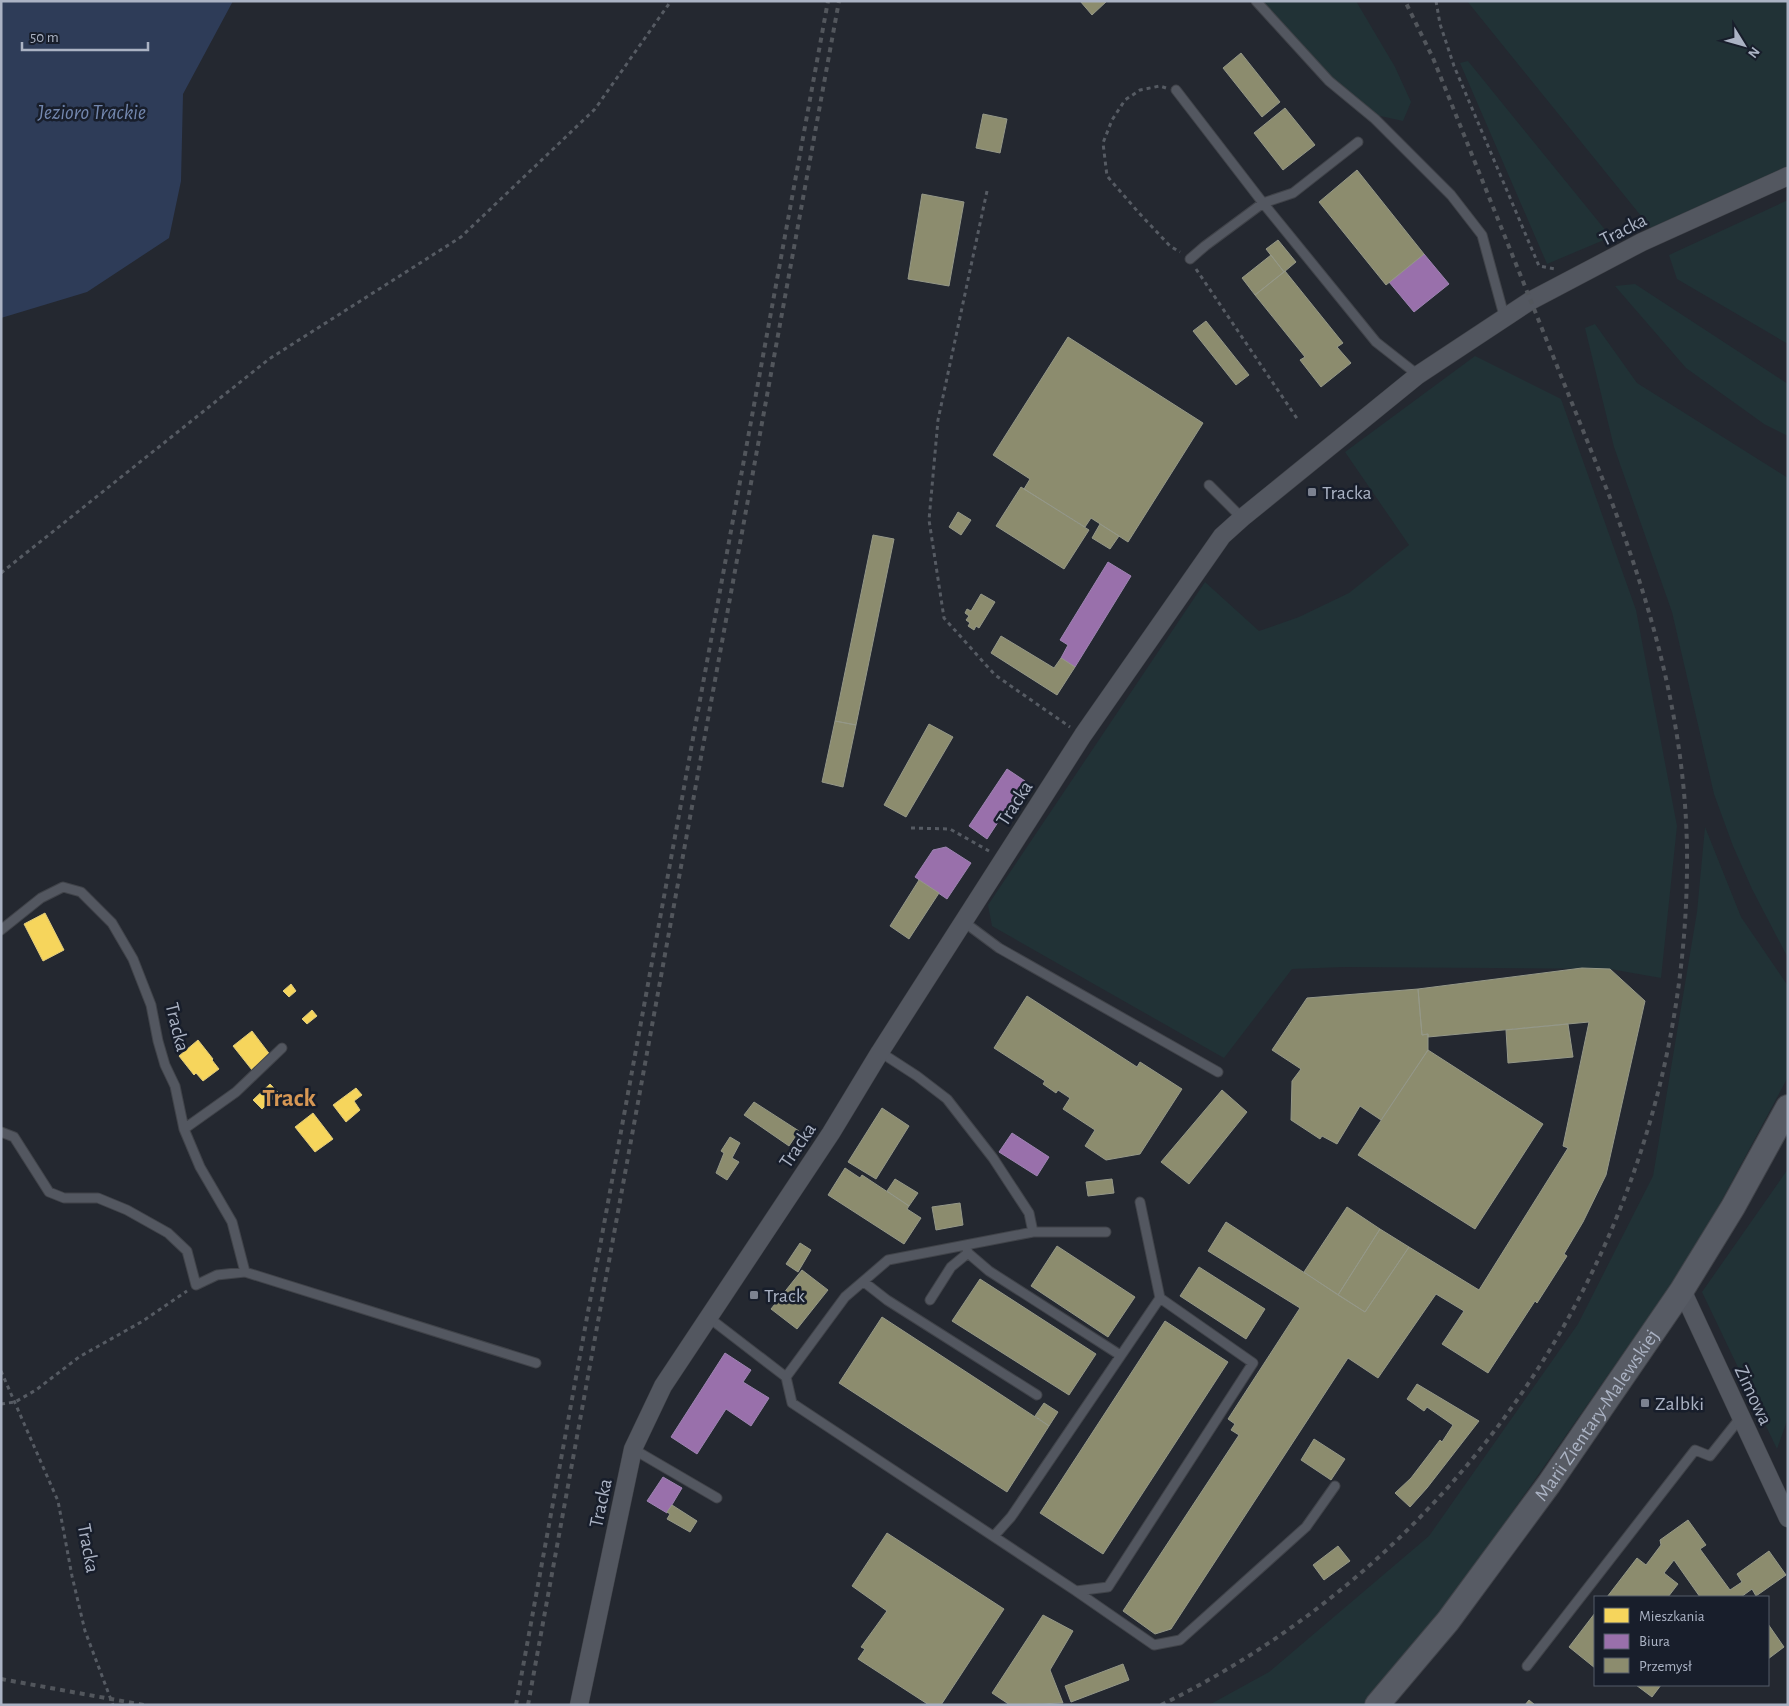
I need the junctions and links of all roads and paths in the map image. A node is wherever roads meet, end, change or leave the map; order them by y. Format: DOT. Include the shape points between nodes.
graph roads {
  1 [pos="671,1"];
  2 [pos="1256,1"];
  3 [pos="1436,1"];
  4 [pos="1176,90"];
  5 [pos="1358,142"];
  6 [pos="1788,176"];
  7 [pos="987,191"];
  8 [pos="1263,203"];
  9 [pos="1190,260"];
  10 [pos="1556,269"];
  11 [pos="1505,319"];
  12 [pos="1418,375"];
  13 [pos="1298,420"];
  14 [pos="1209,485"];
  15 [pos="1242,518"];
  16 [pos="1,573"];
  17 [pos="1083,735"];
  18 [pos="911,828"];
  19 [pos="1002,859"];
  20 [pos="964,922"];
  21 [pos="1,930"];
  22 [pos="282,1048"];
  23 [pos="880,1052"];
  24 [pos="1218,1072"];
  25 [pos="1788,1107"];
  26 [pos="184,1129"];
  27 [pos="1782,1131"];
  28 [pos="1,1132"];
  29 [pos="1140,1202"];
  30 [pos="1032,1232"];
  31 [pos="1106,1232"];
  32 [pos="967,1249"];
  33 [pos="245,1272"];
  34 [pos="864,1282"];
  35 [pos="196,1285"];
  36 [pos="1682,1290"];
  37 [pos="1160,1298"];
  38 [pos="930,1300"];
  39 [pos="708,1317"];
  40 [pos="1120,1355"];
  41 [pos="536,1364"];
  42 [pos="1,1371"];
  43 [pos="786,1377"];
  44 [pos="1037,1395"];
  45 [pos="15,1402"];
  46 [pos="1,1404"];
  47 [pos="1741,1417"];
  48 [pos="633,1449"];
  49 [pos="1335,1486"];
  50 [pos="717,1498"];
  51 [pos="1788,1518"];
  52 [pos="994,1536"];
  53 [pos="1076,1592"];
  54 [pos="1527,1666"];
  55 [pos="114,1705"];
  56 [pos="579,1705"];
  57 [pos="1377,1705"];
  1 -- 16 [label="path" via="596,109 461,237 269,359"];
  2 -- 11 [label="lane" via="1329,80 1375,119 1451,195 1482,235"];
  3 -- 10 [label="path" via="1454,66 1539,266"];
  4 -- 8 [label="lane"];
  4 -- 9 [label="path" via="1160,86 1140,90 1125,100 1112,120 1103,144 1108,176 1170,246"];
  5 -- 8 [label="lane" via="1293,193"];
  6 -- 11 [label="street, Tracka" via="1642,242 1530,301"];
  7 -- 17 [label="path" via="938,420 929,520 944,618 995,675"];
  8 -- 9 [label="lane"];
  8 -- 12 [label="lane" via="1376,342"];
  9 -- 13 [label="path"];
  11 -- 12 [label="street, Tracka"];
  12 -- 15 [label="street, Tracka"];
  14 -- 15 [label="lane"];
  15 -- 17 [label="street, Tracka" via="1222,536"];
  17 -- 19 [label="street, Tracka"];
  18 -- 19 [label="path" via="950,829"];
  19 -- 20 [label="street, Tracka"];
  20 -- 23 [label="street, Tracka"];
  20 -- 24 [label="lane" via="999,948"];
  21 -- 26 [label="lane, Tracka" via="41,898 63,887 81,892 112,923 134,959 151,1005"];
  22 -- 26 [label="lane" via="236,1092"];
  23 -- 30 [label="lane" via="947,1100 993,1158 1029,1213"];
  23 -- 39 [label="street, Tracka" via="831,1133"];
  25 -- 27 [label="street, Marii Zientary-Malewskiej"];
  26 -- 33 [label="lane, Tracka" via="200,1167 232,1222"];
  27 -- 36 [label="street, Marii Zientary-Malewskiej"];
  28 -- 35 [label="lane" via="14,1138 49,1192 64,1198 98,1198 168,1233 187,1251"];
  29 -- 37 [label="lane"];
  30 -- 31 [label="lane"];
  30 -- 32 [label="lane"];
  32 -- 34 [label="lane" via="888,1260"];
  32 -- 38 [label="lane"];
  32 -- 40 [label="lane" via="988,1271"];
  33 -- 35 [label="lane" via="217,1275"];
  33 -- 41 [label="lane"];
  34 -- 43 [label="lane" via="845,1297"];
  34 -- 44 [label="lane"];
  35 -- 45 [label="path" via="143,1321 79,1357"];
  36 -- 47 [label="street, Zimowa"];
  36 -- 57 [label="street, Marii Zientary-Malewskiej" via="1537,1500 1448,1621"];
  37 -- 40 [label="lane"];
  37 -- 53 [label="lane" via="1253,1363 1108,1586"];
  39 -- 43 [label="lane"];
  39 -- 48 [label="street, Tracka" via="663,1386"];
  40 -- 52 [label="lane" via="1011,1517"];
  42 -- 45 [label="path, Tracka"];
  43 -- 52 [label="lane" via="792,1403"];
  45 -- 46 [label="path"];
  45 -- 55 [label="path, Tracka" via="58,1501 86,1632"];
  47 -- 51 [label="street, Zimowa"];
  47 -- 54 [label="lane" via="1710,1456 1695,1450"];
  48 -- 50 [label="lane"];
  48 -- 56 [label="street, Tracka"];
  49 -- 53 [label="lane" via="1306,1526 1180,1640 1154,1645"];
  52 -- 53 [label="lane"];
}
